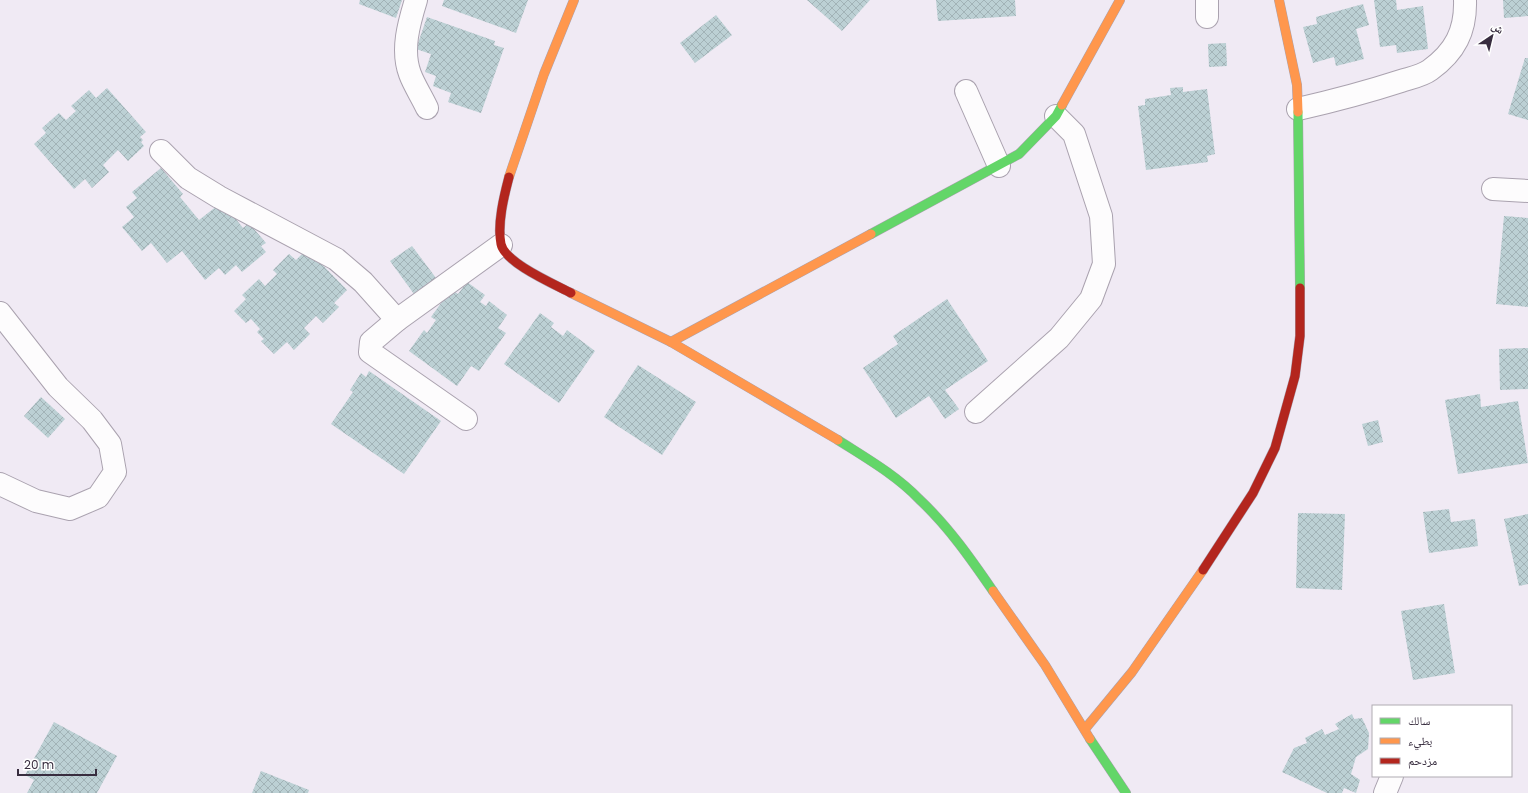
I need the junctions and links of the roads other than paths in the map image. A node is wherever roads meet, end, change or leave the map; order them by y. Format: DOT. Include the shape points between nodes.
graph roads {
  1 [pos="416,0"];
  2 [pos="574,0"];
  3 [pos="1120,0"];
  4 [pos="1279,0"];
  5 [pos="1465,0"];
  6 [pos="966,92"];
  7 [pos="427,108"];
  8 [pos="1298,109"];
  9 [pos="1056,116"];
  10 [pos="161,151"];
  11 [pos="999,166"];
  12 [pos="1493,189"];
  13 [pos="1528,190"];
  14 [pos="501,245"];
  15 [pos="0,313"];
  16 [pos="397,320"];
  17 [pos="671,342"];
  18 [pos="976,412"];
  19 [pos="466,419"];
  20 [pos="0,484"];
  21 [pos="1085,729"];
  22 [pos="1392,777"];
  23 [pos="1126,793"];
  24 [pos="1386,793"];
  1 -- 7 [label="street" via="406,46 410,73"];
  2 -- 14 [label="street" via="544,74 509,177 501,212"];
  3 -- 9 [label="street"];
  4 -- 8 [label="street" via="1297,85"];
  5 -- 8 [label="street" via="1465,16 1460,37 1447,55 1429,71 1360,94"];
  6 -- 11 [label="street"];
  8 -- 21 [label="street" via="1300,336 1295,376 1274,448 1254,493 1223,542 1132,672"];
  9 -- 11 [label="street" via="1019,154"];
  9 -- 18 [label="street" via="1074,134 1102,216 1104,264 1091,300 1059,338"];
  10 -- 16 [label="street" via="188,178 206,190 336,259 363,282"];
  11 -- 17 [label="street"];
  12 -- 13 [label="street"];
  14 -- 16 [label="street"];
  14 -- 17 [label="street" via="515,263"];
  15 -- 20 [label="street" via="58,387 92,420 110,444 115,472 98,496 70,509 36,501"];
  16 -- 19 [label="street" via="371,342 370,352"];
  17 -- 21 [label="street" via="826,432 881,468 919,498 962,546 1045,665"];
  21 -- 23 [label="street"];
  22 -- 24 [label="street"];
}
